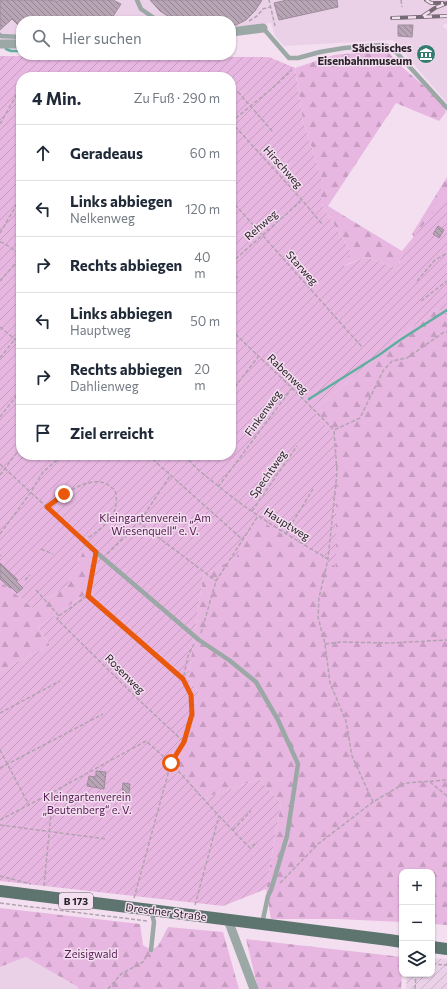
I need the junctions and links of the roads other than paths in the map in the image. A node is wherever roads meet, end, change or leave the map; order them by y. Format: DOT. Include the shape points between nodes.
graph roads {
  1 [pos="137,0"];
  2 [pos="151,16"];
  3 [pos="263,28"];
  4 [pos="236,31"];
  5 [pos="16,37"];
  6 [pos="0,38"];
  7 [pos="16,43"];
  8 [pos="447,108"];
  9 [pos="83,540"];
  10 [pos="0,891"];
  11 [pos="152,916"];
  12 [pos="228,920"];
  13 [pos="262,924"];
  14 [pos="435,940"];
  15 [pos="399,941"];
  16 [pos="447,941"];
  17 [pos="435,947"];
  18 [pos="447,949"];
  19 [pos="151,950"];
  20 [pos="254,989"];
  1 -- 2 [label="lane" via="141,9"];
  3 -- 4 [label="street"];
  3 -- 8 [label="lane" via="289,58 344,48 387,46 397,53"];
  5 -- 6 [label="lane"];
  6 -- 7 [label="street"];
  9 -- 13 [label="lane" via="197,639 256,682 278,720 298,764 287,836"];
  10 -- 11 [label="main road, Dresdner Straße / B 173"];
  11 -- 12 [label="main road, Dresdner Straße / B 173"];
  11 -- 19 [label="lane"];
  12 -- 13 [label="main road, Dresdner Straße / B 173"];
  12 -- 20 [label="street"];
  13 -- 15 [label="main road, Dresdner Straße / B 173"];
  14 -- 16 [label="main road"];
  17 -- 18 [label="main road"];
}
